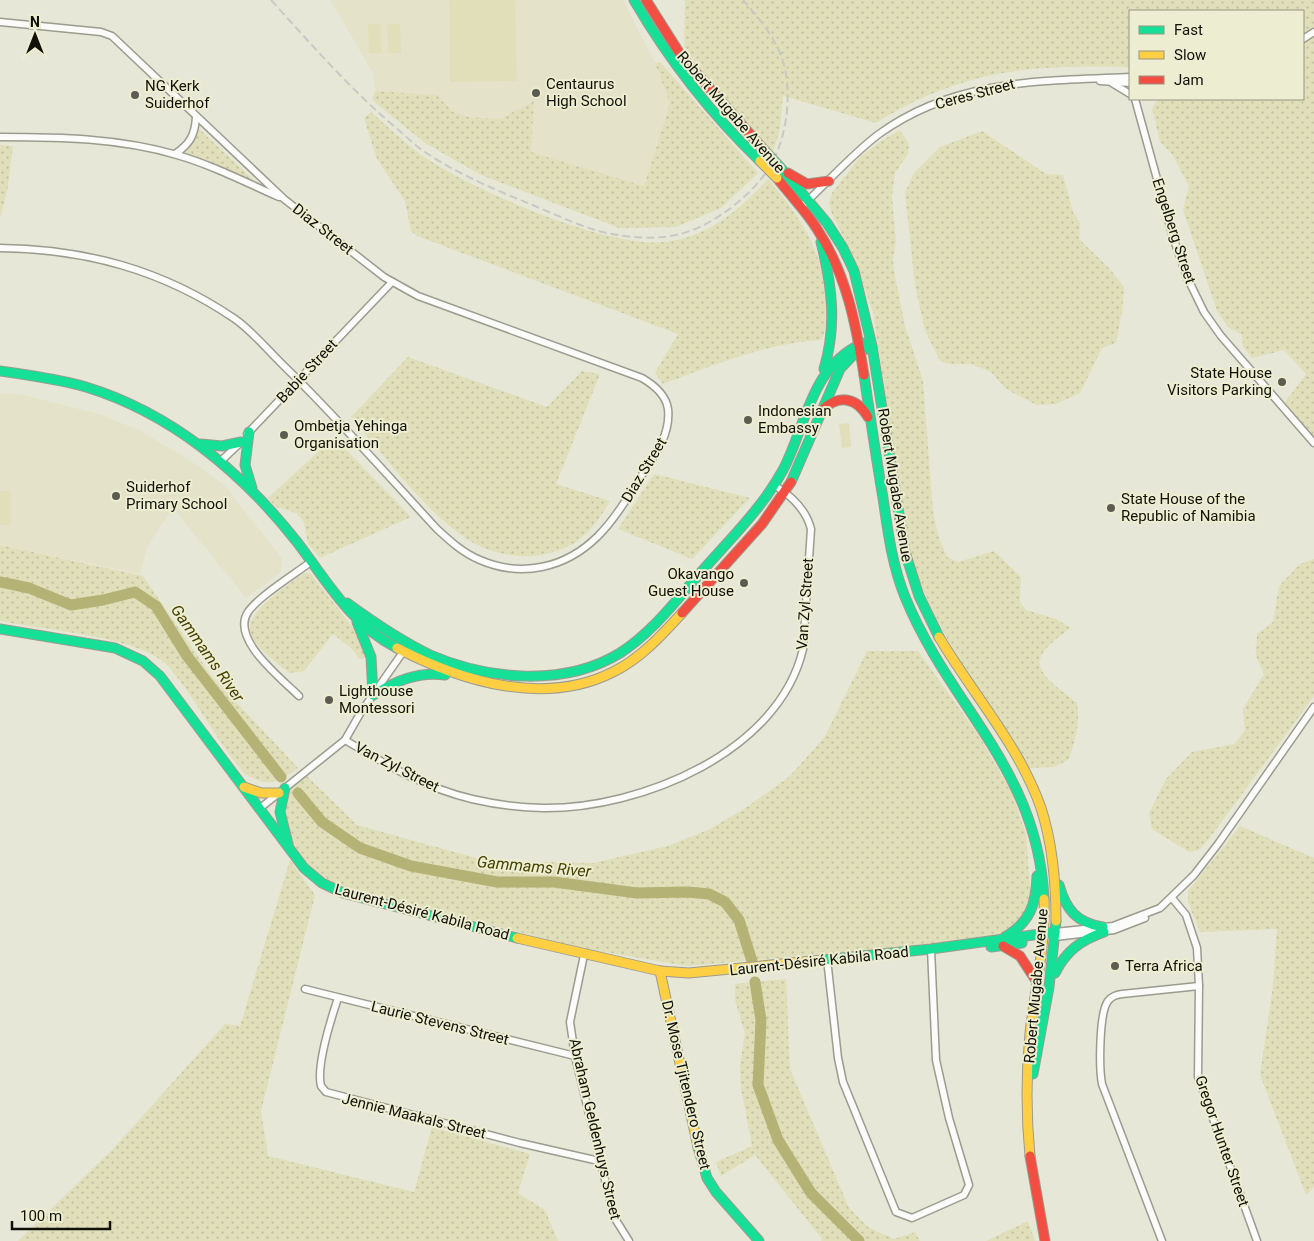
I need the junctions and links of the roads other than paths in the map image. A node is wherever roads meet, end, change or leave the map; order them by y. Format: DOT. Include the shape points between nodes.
graph roads {
  1 [pos="634,0"];
  2 [pos="646,0"];
  3 [pos="0,22"];
  4 [pos="1129,77"];
  5 [pos="1094,79"];
  6 [pos="1111,82"];
  7 [pos="1129,83"];
  8 [pos="1129,93"];
  9 [pos="1136,100"];
  10 [pos="196,117"];
  11 [pos="0,137"];
  12 [pos="175,154"];
  13 [pos="781,168"];
  14 [pos="829,181"];
  15 [pos="284,199"];
  16 [pos="805,203"];
  17 [pos="817,229"];
  18 [pos="0,248"];
  19 [pos="392,282"];
  20 [pos="871,344"];
  21 [pos="860,347"];
  22 [pos="0,370"];
  23 [pos="298,379"];
  24 [pos="815,395"];
  25 [pos="820,413"];
  26 [pos="870,422"];
  27 [pos="249,432"];
  28 [pos="240,442"];
  29 [pos="1314,443"];
  30 [pos="198,444"];
  31 [pos="222,460"];
  32 [pos="774,486"];
  33 [pos="254,492"];
  34 [pos="785,492"];
  35 [pos="312,561"];
  36 [pos="338,597"];
  37 [pos="356,620"];
  38 [pos="384,628"];
  39 [pos="0,629"];
  40 [pos="403,652"];
  41 [pos="439,658"];
  42 [pos="485,683"];
  43 [pos="372,695"];
  44 [pos="299,696"];
  45 [pos="1314,708"];
  46 [pos="345,740"];
  47 [pos="244,787"];
  48 [pos="282,790"];
  49 [pos="259,809"];
  50 [pos="1036,837"];
  51 [pos="289,850"];
  52 [pos="1053,866"];
  53 [pos="1172,898"];
  54 [pos="1103,930"];
  55 [pos="1055,935"];
  56 [pos="1042,936"];
  57 [pos="1001,943"];
  58 [pos="931,950"];
  59 [pos="584,955"];
  60 [pos="827,959"];
  61 [pos="660,971"];
  62 [pos="1051,981"];
  63 [pos="1038,982"];
  64 [pos="1199,986"];
  65 [pos="304,989"];
  66 [pos="338,998"];
  67 [pos="575,1056"];
  68 [pos="1028,1096"];
  69 [pos="599,1161"];
  70 [pos="755,1240"];
  71 [pos="629,1241"];
  72 [pos="1045,1241"];
  73 [pos="1162,1241"];
  74 [pos="1257,1241"];
  1 -- 16 [label="street, Robert Mugabe Avenue, bridge" via="680,74 736,138"];
  2 -- 13 [label="street, Robert Mugabe Avenue, bridge" via="682,57"];
  3 -- 10 [label="street, Diaz Street" via="112,36"];
  4 -- 5 [label="street, Ceres Street"];
  5 -- 6 [label="street, Ceres Street"];
  5 -- 14 [label="street, Ceres Street" via="1000,85 937,102 880,133"];
  6 -- 7 [label="street, Ceres Street"];
  6 -- 8 [label="street"];
  9 -- 29 [label="street, Engelberg Street" via="1172,237 1186,277 1204,312"];
  10 -- 12 [label="street" via="188,145"];
  10 -- 15 [label="street, Diaz Street"];
  11 -- 12 [label="street" via="87,138"];
  12 -- 15 [label="street"];
  13 -- 14 [label="street" via="807,185"];
  13 -- 16 [label="street, Robert Mugabe Avenue"];
  14 -- 16 [label="street, Ceres Street"];
  15 -- 19 [label="street, Diaz Street"];
  16 -- 17 [label="street, Robert Mugabe Avenue"];
  16 -- 20 [label="street, Robert Mugabe Avenue" via="832,228 850,262 860,290"];
  17 -- 21 [label="street, Robert Mugabe Avenue" via="843,280"];
  17 -- 24 [label="street" via="831,277 834,314 829,354"];
  18 -- 23 [label="street, Diaz Street" via="43,248 85,254 171,282 237,321"];
  19 -- 23 [label="street, Babie Street"];
  19 -- 23 [label="street, Diaz Street" via="418,296 634,375 656,386 668,407 667,431 620,509 599,536 579,553 539,568 502,568 479,560 437,529"];
  20 -- 21 [label="street"];
  20 -- 52 [label="street, Robert Mugabe Avenue" via="904,552 911,578 937,634 996,722 1029,780 1044,819"];
  21 -- 24 [label="street" via="845,350 837,357"];
  21 -- 25 [label="street" via="843,364"];
  21 -- 26 [label="street, Robert Mugabe Avenue"];
  22 -- 30 [label="street" via="38,375 98,390 138,406"];
  23 -- 27 [label="street, Babie Street"];
  24 -- 32 [label="street"];
  25 -- 26 [label="street" via="827,404 845,398 860,404"];
  25 -- 34 [label="street"];
  26 -- 50 [label="street, Robert Mugabe Avenue" via="892,558 901,589 924,636 1017,784"];
  27 -- 28 [label="street, Babie Street"];
  27 -- 33 [label="street" via="245,466"];
  28 -- 30 [label="street" via="216,446"];
  28 -- 31 [label="street, Babie Street"];
  30 -- 31 [label="street"];
  31 -- 33 [label="street"];
  32 -- 34 [label="street, Van Zyl Street"];
  32 -- 41 [label="street" via="750,518 642,636 598,665 576,672 520,674 474,668"];
  33 -- 35 [label="street"];
  34 -- 42 [label="street" via="757,529 682,612 629,663 605,676 560,687"];
  34 -- 46 [label="street, Van Zyl Street" via="803,510 811,529 800,664 773,711 752,732 698,770 623,796 543,808 472,799 426,785"];
  35 -- 36 [label="street"];
  35 -- 44 [label="street" via="252,607 244,622 244,631 252,646"];
  36 -- 37 [label="street"];
  36 -- 38 [label="street"];
  37 -- 40 [label="street"];
  37 -- 43 [label="street" via="373,657"];
  38 -- 40 [label="street" via="399,642"];
  38 -- 41 [label="street"];
  39 -- 47 [label="street, Laurent-Désiré Kabila Road" via="109,647 144,661 160,676"];
  40 -- 41 [label="street" via="413,650"];
  40 -- 42 [label="street"];
  40 -- 43 [label="street"];
  42 -- 43 [label="street" via="422,673 390,684"];
  43 -- 46 [label="street"];
  45 -- 53 [label="street, Laurent-Désiré Kabila Road" via="1224,837"];
  46 -- 48 [label="street"];
  47 -- 48 [label="street" via="261,793"];
  47 -- 49 [label="street, Laurent-Désiré Kabila Road"];
  48 -- 49 [label="street"];
  48 -- 51 [label="street" via="280,812"];
  49 -- 51 [label="street, Laurent-Désiré Kabila Road"];
  50 -- 56 [label="street, Robert Mugabe Avenue" via="1043,891"];
  50 -- 57 [label="street" via="1037,878 1033,912"];
  51 -- 59 [label="street, Laurent-Désiré Kabila Road" via="322,883 343,893"];
  52 -- 54 [label="street" via="1071,914 1088,926"];
  52 -- 55 [label="street, Robert Mugabe Avenue"];
  53 -- 54 [label="street, Laurent-Désiré Kabila Road" via="1160,908"];
  53 -- 64 [label="street, Gregor Hunter Street" via="1192,927"];
  54 -- 55 [label="street, Laurent-Désiré Kabila Road"];
  54 -- 62 [label="street" via="1072,946"];
  55 -- 56 [label="street, Laurent-Désiré Kabila Road"];
  55 -- 62 [label="street, Robert Mugabe Avenue"];
  56 -- 57 [label="street, Laurent-Désiré Kabila Road"];
  56 -- 63 [label="street, Robert Mugabe Avenue"];
  57 -- 58 [label="street, Laurent-Désiré Kabila Road"];
  57 -- 63 [label="street" via="1023,956"];
  58 -- 60 [label="street, Laurent-Désiré Kabila Road"];
  58 -- 60 [label="street" via="936,1060 948,1118 969,1185 964,1195 912,1218 896,1212 843,1082"];
  59 -- 61 [label="street, Laurent-Désiré Kabila Road"];
  59 -- 67 [label="street, Abraham Geldenhuys Street" via="570,1022"];
  60 -- 61 [label="street, Laurent-Désiré Kabila Road" via="689,973"];
  61 -- 70 [label="street, Dr. Mose Tjitendero Street" via="707,1178"];
  62 -- 68 [label="street, Robert Mugabe Avenue"];
  63 -- 68 [label="street, Robert Mugabe Avenue" via="1028,1061"];
  64 -- 73 [label="street" via="1114,995 1106,1005 1099,1063 1102,1084"];
  64 -- 74 [label="street, Gregor Hunter Street" via="1198,1076"];
  65 -- 66 [label="street, Laurie Stevens Street"];
  66 -- 67 [label="street, Laurie Stevens Street"];
  66 -- 69 [label="street, Jennie Maakals Street" via="329,1025 320,1075 321,1086 326,1092"];
  67 -- 69 [label="street, Abraham Geldenhuys Street"];
  68 -- 72 [label="street, Robert Mugabe Avenue" via="1034,1181"];
  69 -- 71 [label="street, Abraham Geldenhuys Street" via="616,1223"];
}
